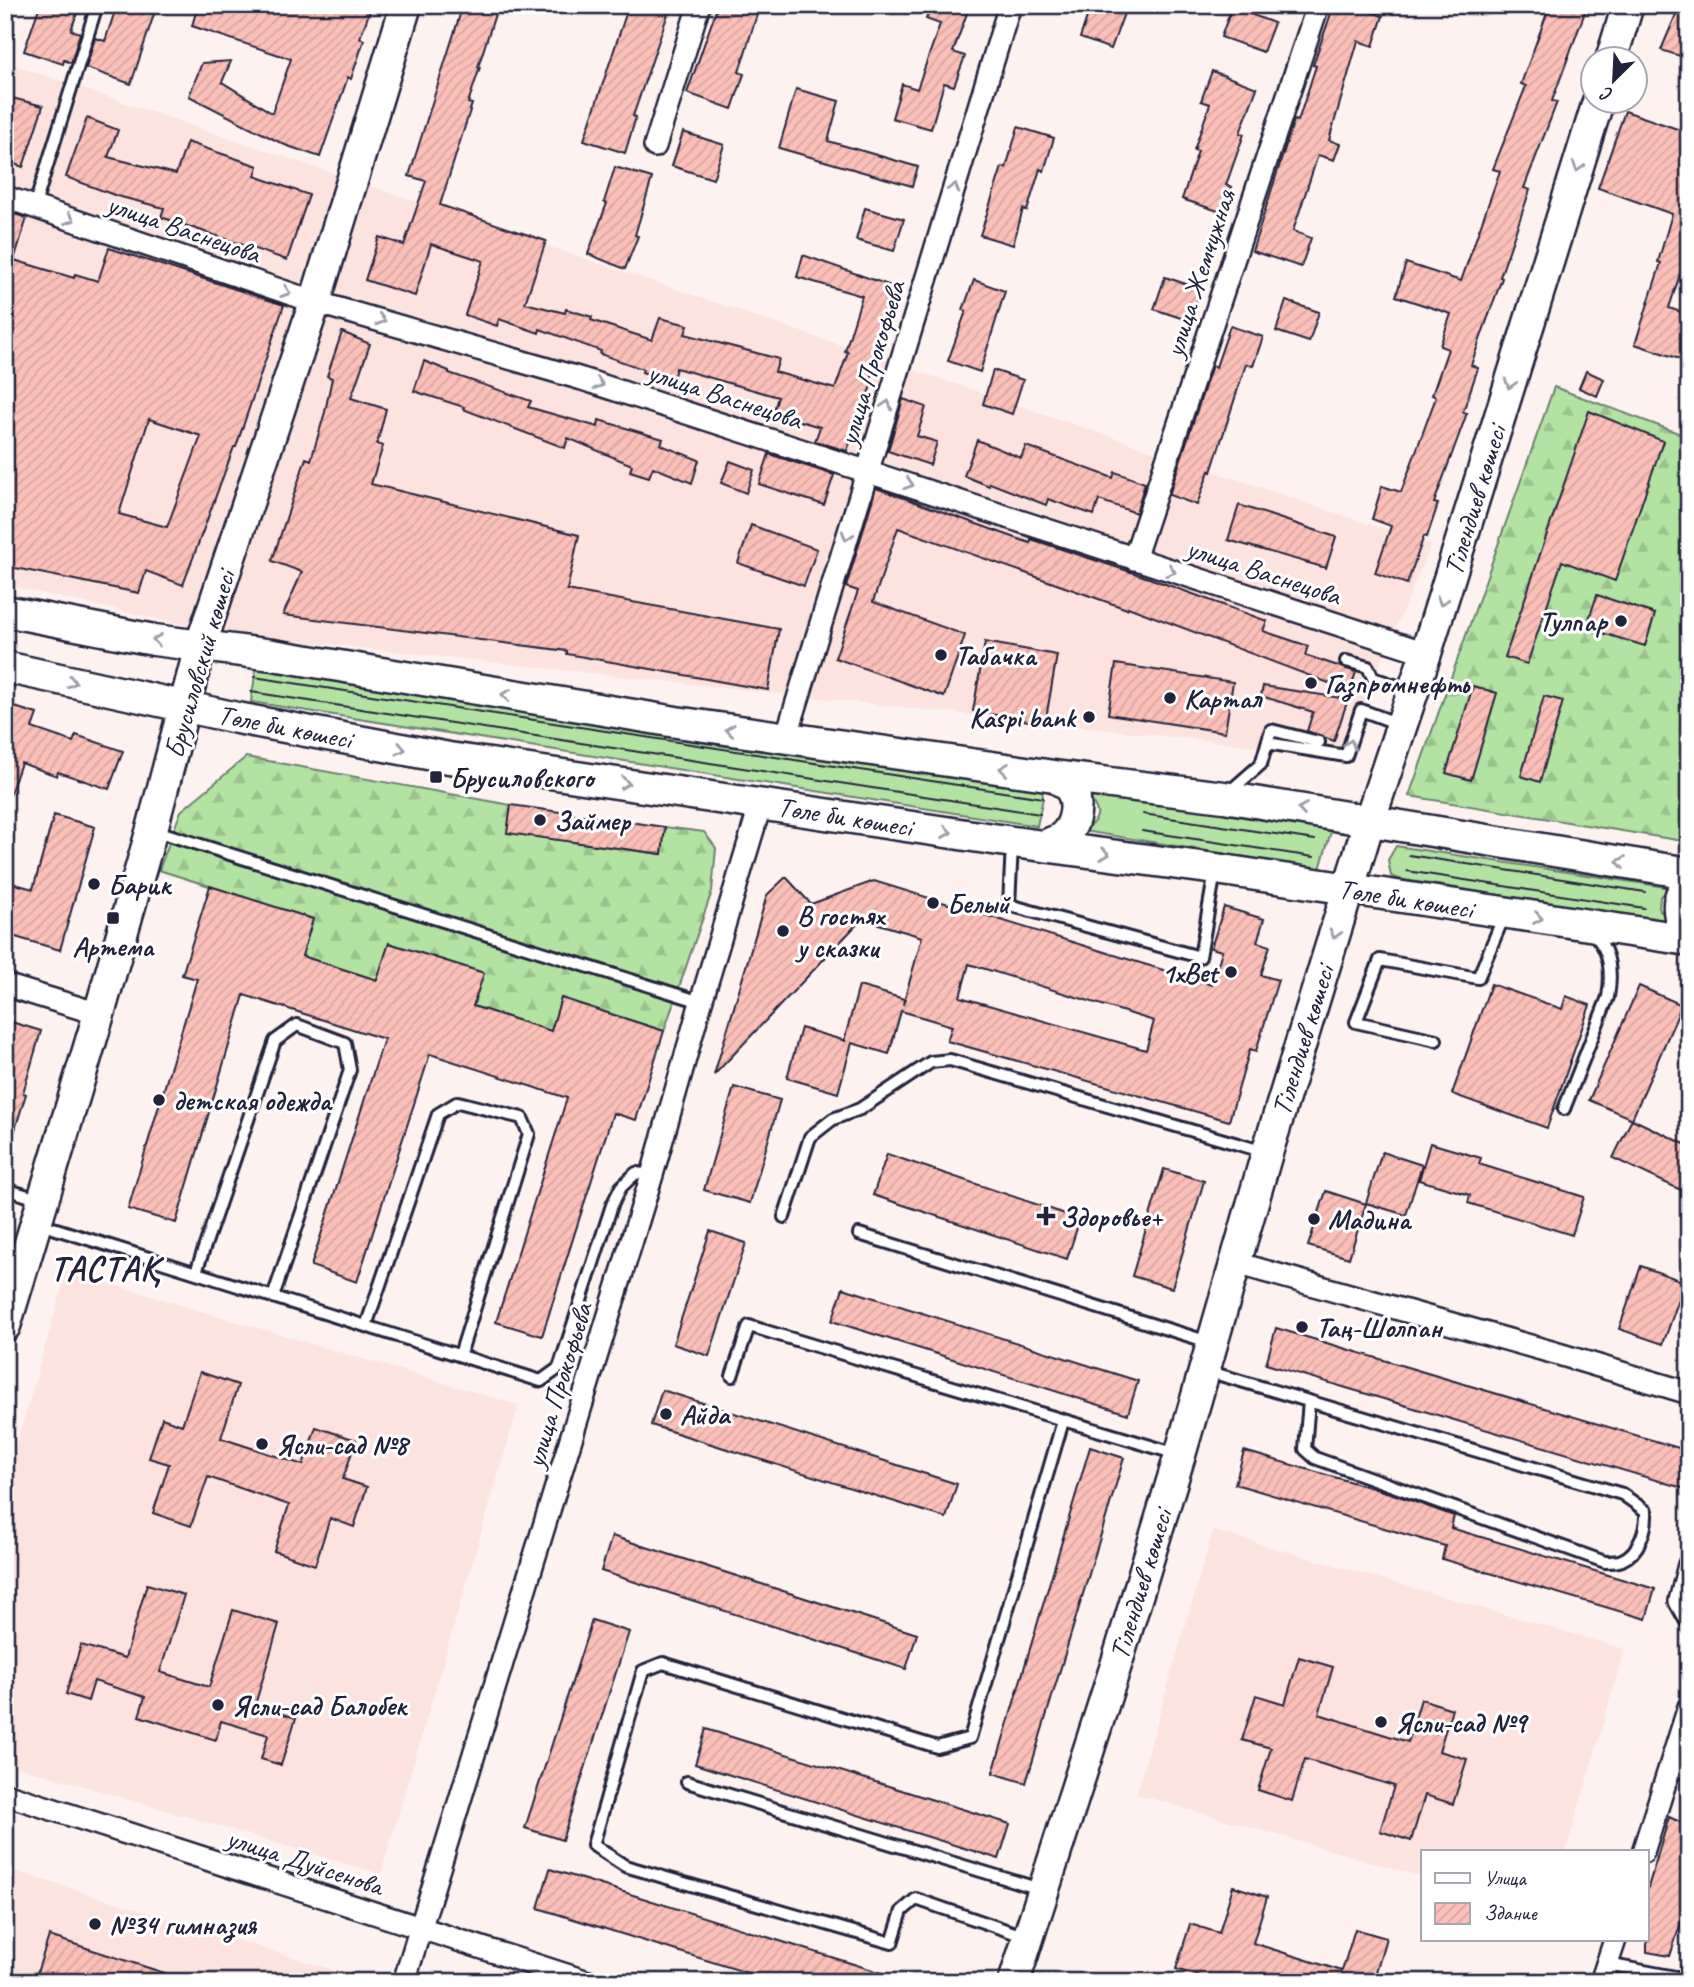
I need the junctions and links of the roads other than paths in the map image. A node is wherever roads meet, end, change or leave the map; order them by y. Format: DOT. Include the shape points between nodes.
graph roads {
  1 [pos="97,5"];
  2 [pos="406,5"];
  3 [pos="699,5"];
  4 [pos="1010,5"];
  5 [pos="1318,5"];
  6 [pos="1628,5"];
  7 [pos="1615,46"];
  8 [pos="1594,116"];
  9 [pos="655,146"];
  10 [pos="5,197"];
  11 [pos="34,208"];
  12 [pos="315,302"];
  13 [pos="867,470"];
  14 [pos="1134,559"];
  15 [pos="5,611"];
  16 [pos="200,647"];
  17 [pos="1426,653"];
  18 [pos="1346,661"];
  19 [pos="5,667"];
  20 [pos="1413,691"];
  21 [pos="186,706"];
  22 [pos="1401,724"];
  23 [pos="786,738"];
  24 [pos="1319,741"];
  25 [pos="1267,743"];
  26 [pos="1054,776"];
  27 [pos="1224,797"];
  28 [pos="761,803"];
  29 [pos="1370,819"];
  30 [pos="152,830"];
  31 [pos="1013,842"];
  32 [pos="1045,846"];
  33 [pos="1216,869"];
  34 [pos="1689,873"];
  35 [pos="1689,886"];
  36 [pos="1350,889"];
  37 [pos="1505,913"];
  38 [pos="1581,925"];
  39 [pos="1689,932"];
  40 [pos="1689,940"];
  41 [pos="5,985"];
  42 [pos="701,1002"];
  43 [pos="99,1014"];
  44 [pos="1436,1040"];
  45 [pos="1564,1109"];
  46 [pos="1267,1153"];
  47 [pos="652,1175"];
  48 [pos="5,1189"];
  49 [pos="41,1212"];
  50 [pos="784,1217"];
  51 [pos="859,1234"];
  52 [pos="1236,1263"];
  53 [pos="196,1272"];
  54 [pos="273,1297"];
  55 [pos="5,1326"];
  56 [pos="366,1326"];
  57 [pos="460,1355"];
  58 [pos="1208,1356"];
  59 [pos="732,1376"];
  60 [pos="1689,1393"];
  61 [pos="1309,1401"];
  62 [pos="1063,1421"];
  63 [pos="1180,1455"];
  64 [pos="1689,1565"];
  65 [pos="1686,1607"];
  66 [pos="1689,1707"];
  67 [pos="1679,1771"];
  68 [pos="687,1782"];
  69 [pos="5,1794"];
  70 [pos="1644,1850"];
  71 [pos="1043,1890"];
  72 [pos="420,1928"];
  73 [pos="1028,1938"];
  74 [pos="1615,1941"];
  75 [pos="1689,1969"];
  76 [pos="1604,1973"];
  77 [pos="404,1982"];
  78 [pos="588,1982"];
  79 [pos="1014,1982"];
  1 -- 11 [label="lane"];
  2 -- 12 [label="main road, Брусиловский көшесі"];
  3 -- 9 [label="street"];
  13 -- 4 [label="street, улица Прокофьева, one-way"];
  5 -- 14 [label="street, улица Жемчужная"];
  6 -- 7 [label="main road"];
  8 -- 17 [label="main road, Тілендиев көшесі, one-way"];
  10 -- 11 [label="street, улица Васнецова"];
  11 -- 12 [label="street, улица Васнецова, one-way"];
  12 -- 13 [label="street, улица Васнецова, one-way" via="582,379"];
  12 -- 16 [label="main road, Брусиловский көшесі"];
  13 -- 14 [label="street, улица Васнецова, one-way"];
  13 -- 23 [label="street, улица Прокофьева, one-way"];
  14 -- 17 [label="street, улица Васнецова, one-way"];
  16 -- 15 [label="main road, one-way"];
  16 -- 21 [label="main road, Брусиловский көшесі"];
  23 -- 16 [label="main road, one-way"];
  17 -- 20 [label="main road, Тілендиев көшесі"];
  18 -- 20 [label="lane" via="1368,667 1373,678"];
  19 -- 21 [label="main road, Төле би көшесі, one-way"];
  20 -- 22 [label="main road, Тілендиев көшесі"];
  21 -- 28 [label="main road, Төле би көшесі, one-way" via="449,758"];
  21 -- 30 [label="main road, Брусиловский көшесі"];
  25 -- 22 [label="lane, one-way" via="1346,756 1362,710"];
  22 -- 29 [label="main road, Тілендиев көшесі"];
  26 -- 23 [label="main road, one-way"];
  24 -- 25 [label="lane" via="1271,730"];
  25 -- 27 [label="lane" via="1261,764"];
  26 -- 27 [label="main road"];
  26 -- 32 [label="main road" via="1075,797 1076,812 1062,837"];
  29 -- 27 [label="main road, one-way"];
  28 -- 31 [label="main road, Төле би көшесі, one-way"];
  28 -- 42 [label="street, улица Прокофьева"];
  34 -- 29 [label="main road, one-way"];
  29 -- 36 [label="main road, Тілендиев көшесі"];
  30 -- 42 [label="lane"];
  30 -- 43 [label="main road, Брусиловский көшесі"];
  31 -- 32 [label="main road, Төле би көшесі"];
  31 -- 33 [label="lane" via="1009,905 1200,957"];
  32 -- 33 [label="main road, Төле би көшесі, one-way"];
  33 -- 36 [label="main road, Төле би көшесі"];
  35 -- 39 [label="main road" via="1678,907"];
  36 -- 37 [label="main road, Төле би көшесі"];
  36 -- 46 [label="main road, Тілендиев көшесі, one-way"];
  37 -- 38 [label="main road, Төле би көшесі, one-way"];
  37 -- 44 [label="lane" via="1478,978 1380,960 1356,1022"];
  38 -- 40 [label="main road, Төле би көшесі"];
  38 -- 45 [label="lane" via="1599,939 1611,980"];
  41 -- 43 [label="street"];
  42 -- 47 [label="street, улица Прокофьева"];
  43 -- 49 [label="main road, Брусиловский көшесі"];
  46 -- 50 [label="lane" via="950,1060 931,1062 810,1137"];
  46 -- 52 [label="main road, Тілендиев көшесі"];
  47 -- 57 [label="lane" via="636,1173 621,1187 612,1205 559,1368 541,1381"];
  47 -- 72 [label="street, улица Прокофьева"];
  48 -- 49 [label="lane"];
  49 -- 53 [label="lane"];
  49 -- 55 [label="main road, Брусиловский көшесі"];
  51 -- 58 [label="lane"];
  52 -- 58 [label="main road, Тілендиев көшесі"];
  52 -- 60 [label="street"];
  53 -- 54 [label="lane"];
  53 -- 54 [label="lane" via="275,1041 297,1025 345,1043 350,1070"];
  54 -- 56 [label="lane"];
  56 -- 57 [label="lane"];
  56 -- 57 [label="lane" via="438,1114 458,1102 522,1118 529,1134"];
  58 -- 61 [label="lane"];
  58 -- 63 [label="main road, Тілендиев көшесі"];
  59 -- 62 [label="lane" via="749,1326"];
  61 -- 61 [label="lane" via="1622,1494 1646,1511 1647,1526 1637,1547 1622,1561 1605,1562 1315,1458 1305,1449"];
  62 -- 63 [label="lane"];
  62 -- 73 [label="lane" via="970,1738 937,1747 663,1663 643,1671 593,1845 625,1866 892,1943 902,1911 916,1899"];
  63 -- 71 [label="main road, Тілендиев көшесі"];
  64 -- 65 [label="street"];
  66 -- 67 [label="street"];
  67 -- 70 [label="street"];
  68 -- 71 [label="lane"];
  69 -- 72 [label="street, улица Дуйсенова"];
  71 -- 73 [label="main road, Тілендиев көшесі"];
  72 -- 77 [label="street, улица Прокофьева"];
  72 -- 78 [label="street, улица Дуйсенова"];
  73 -- 79 [label="main road, Тілендиев көшесі"];
  74 -- 76 [label="street"];
  75 -- 76 [label="lane" via="1681,1978"];
}
